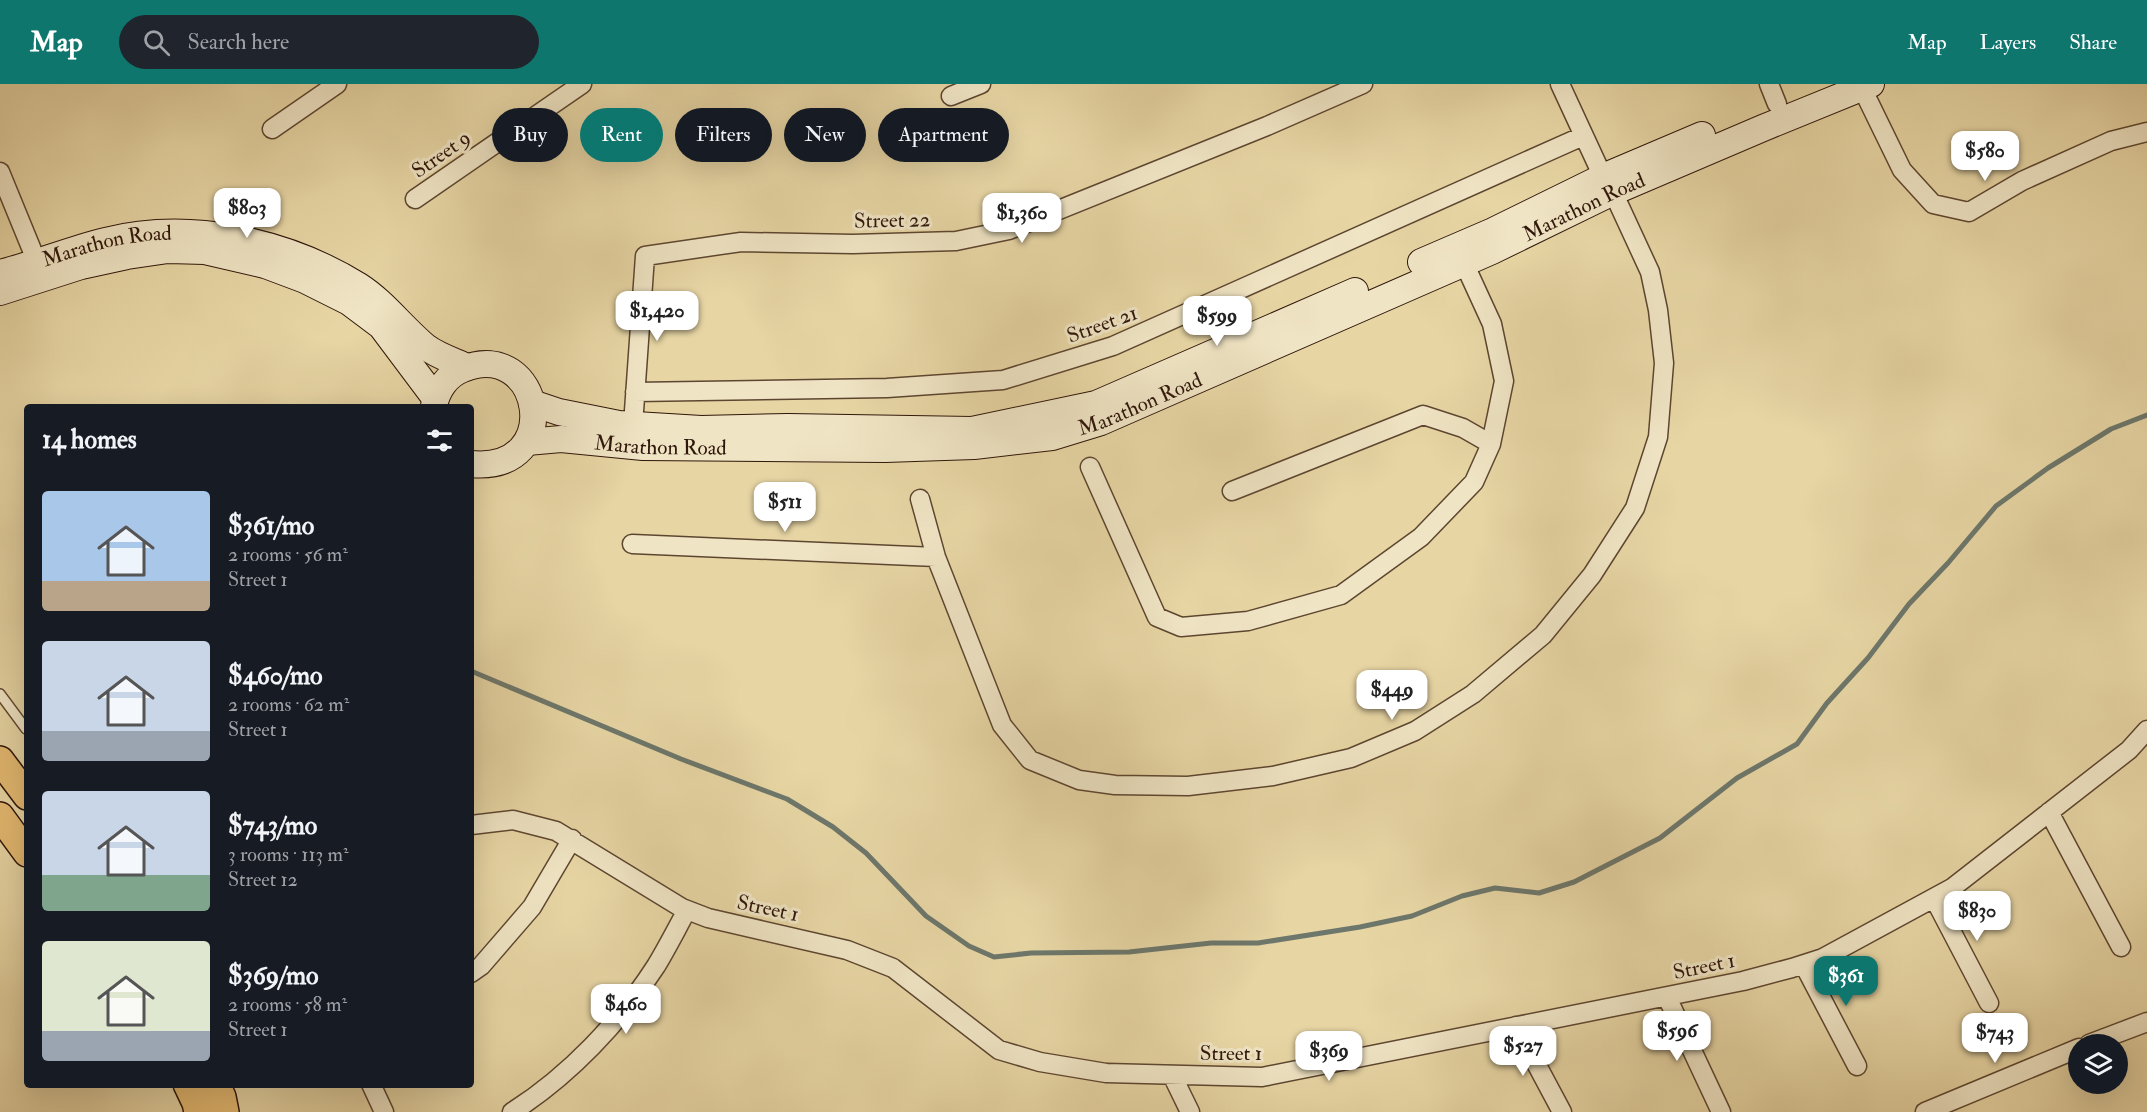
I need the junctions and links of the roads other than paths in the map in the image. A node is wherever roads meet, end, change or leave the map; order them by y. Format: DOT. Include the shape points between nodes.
graph roads {
  1 [pos="337,84"];
  2 [pos="582,84"];
  3 [pos="981,84"];
  4 [pos="1363,84"];
  5 [pos="1560,84"];
  6 [pos="1825,84"];
  7 [pos="1867,86"];
  8 [pos="1773,94"];
  9 [pos="951,96"];
  10 [pos="272,129"];
  11 [pos="2147,132"];
  12 [pos="1583,136"];
  13 [pos="0,172"];
  14 [pos="1608,185"];
  15 [pos="415,199"];
  16 [pos="1464,263"];
  17 [pos="41,270"];
  18 [pos="0,273"];
  19 [pos="0,292"];
  20 [pos="467,367"];
  21 [pos="635,392"];
  22 [pos="435,402"];
  23 [pos="532,403"];
  24 [pos="633,425"];
  25 [pos="527,442"];
  26 [pos="1491,444"];
  27 [pos="474,464"];
  28 [pos="1090,467"];
  29 [pos="1232,491"];
  30 [pos="920,499"];
  31 [pos="632,544"];
  32 [pos="936,557"];
  33 [pos="0,694"];
  34 [pos="24,726"];
  35 [pos="2147,730"];
  36 [pos="0,760"];
  37 [pos="24,792"];
  38 [pos="2049,812"];
  39 [pos="0,816"];
  40 [pos="474,825"];
  41 [pos="572,839"];
  42 [pos="24,849"];
  43 [pos="1934,898"];
  44 [pos="687,910"];
  45 [pos="2121,947"];
  46 [pos="1804,964"];
  47 [pos="474,971"];
  48 [pos="1667,997"];
  49 [pos="1989,1003"];
  50 [pos="2147,1022"];
  51 [pos="1516,1026"];
  52 [pos="2115,1034"];
  53 [pos="2068,1053"];
  54 [pos="1857,1066"];
  55 [pos="1172,1075"];
  56 [pos="189,1088"];
  57 [pos="218,1088"];
  58 [pos="373,1088"];
  59 [pos="198,1112"];
  60 [pos="225,1112"];
  61 [pos="384,1112"];
  62 [pos="512,1112"];
  63 [pos="1190,1112"];
  64 [pos="1562,1112"];
  65 [pos="1721,1112"];
  66 [pos="1925,1112"];
  1 -- 10 [label="street"];
  2 -- 15 [label="street, Street 9"];
  3 -- 9 [label="street"];
  4 -- 21 [label="street, Street 22" via="1009,230 956,241 741,242 645,256"];
  5 -- 12 [label="street"];
  6 -- 8 [label="main road, Marathon Road"];
  7 -- 11 [label="street" via="1902,170 1933,204 1969,212 2022,181 2101,145"];
  7 -- 14 [label="main road, Marathon Road"];
  8 -- 14 [label="main road, Marathon Road"];
  12 -- 14 [label="street"];
  12 -- 21 [label="street, Street 21" via="1113,346 1003,380 887,388"];
  13 -- 17 [label="street"];
  14 -- 16 [label="main road, Marathon Road"];
  14 -- 24 [label="main road, Marathon Road" via="1096,404 972,430"];
  14 -- 32 [label="street" via="1650,272 1664,363 1658,437 1635,508 1592,575 1543,635 1473,694 1415,731 1351,758 1273,776 1188,786 1114,785 1079,780 1030,760 1002,725"];
  16 -- 25 [label="main road, Marathon Road" via="1101,422 1052,437 974,446 885,449 643,447 561,439"];
  16 -- 26 [label="street" via="1492,324 1504,381"];
  17 -- 18 [label="main road, Marathon Road"];
  17 -- 19 [label="main road, Marathon Road"];
  17 -- 20 [label="main road, Marathon Road" via="105,241 150,234 238,238 329,269 361,287 428,348"];
  17 -- 22 [label="main road, Marathon Road" via="168,250 205,251 265,265 349,302 381,326"];
  20 -- 22 [label="main road" via="444,382"];
  20 -- 23 [label="main road" via="491,364 508,370 522,381"];
  21 -- 24 [label="street"];
  23 -- 24 [label="main road, Marathon Road"];
  23 -- 25 [label="main road" via="533,427"];
  25 -- 27 [label="main road" via="502,462"];
  26 -- 28 [label="street" via="1474,482 1421,537 1341,595 1248,621 1181,627 1157,617"];
  26 -- 29 [label="street" via="1463,428 1423,415"];
  30 -- 32 [label="street"];
  31 -- 32 [label="street"];
  33 -- 34 [label="lane"];
  35 -- 38 [label="street, Street 1" via="2129,750"];
  36 -- 37 [label="main road"];
  38 -- 43 [label="street, Street 1"];
  38 -- 45 [label="street"];
  39 -- 42 [label="main road"];
  40 -- 41 [label="street, Street 1" via="513,820"];
  41 -- 44 [label="street, Street 1"];
  41 -- 47 [label="street" via="532,907"];
  43 -- 46 [label="street, Street 1"];
  43 -- 49 [label="street"];
  44 -- 55 [label="street, Street 1" via="847,950 892,968 999,1050 1040,1062 1106,1073"];
  44 -- 62 [label="street" via="655,966 617,1018 573,1065"];
  46 -- 48 [label="street, Street 1"];
  46 -- 54 [label="street"];
  48 -- 51 [label="street, Street 1"];
  48 -- 65 [label="street"];
  50 -- 52 [label="street"];
  51 -- 55 [label="street, Street 1" via="1262,1077"];
  51 -- 64 [label="street"];
  53 -- 66 [label="street"];
  55 -- 63 [label="street"];
  56 -- 59 [label="main road"];
  57 -- 60 [label="main road"];
  58 -- 61 [label="street"];
}
